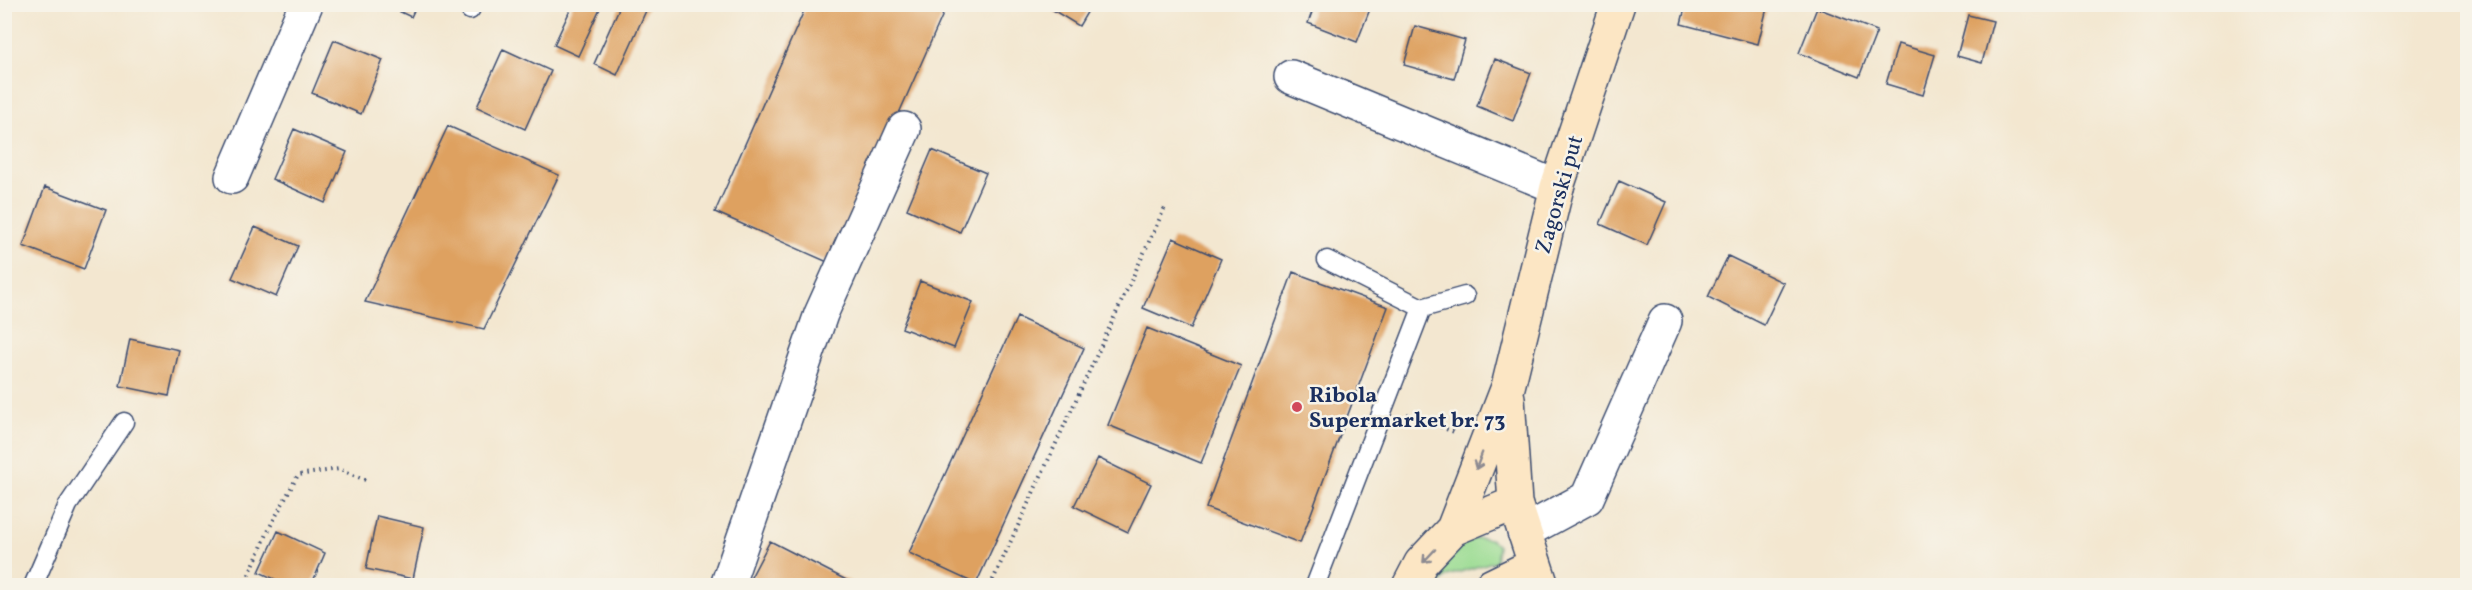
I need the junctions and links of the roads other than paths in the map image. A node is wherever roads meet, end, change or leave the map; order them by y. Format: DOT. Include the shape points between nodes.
graph roads {
  1 [pos="306,4"];
  2 [pos="1618,4"];
  3 [pos="1291,77"];
  4 [pos="904,129"];
  5 [pos="232,177"];
  6 [pos="1557,187"];
  7 [pos="1327,260"];
  8 [pos="1465,296"];
  9 [pos="1422,308"];
  10 [pos="1665,321"];
  11 [pos="1508,387"];
  12 [pos="124,422"];
  13 [pos="1520,518"];
  14 [pos="1453,530"];
  15 [pos="1538,575"];
  16 [pos="33,585"];
  17 [pos="727,585"];
  18 [pos="1314,585"];
  19 [pos="1409,585"];
  20 [pos="1491,585"];
  1 -- 5 [label="street"];
  2 -- 6 [label="main road, Zagorski put"];
  3 -- 6 [label="street"];
  4 -- 17 [label="street" via="821,314"];
  6 -- 11 [label="main road, Zagorski put"];
  7 -- 9 [label="lane"];
  8 -- 9 [label="lane"];
  9 -- 18 [label="lane"];
  10 -- 13 [label="street" via="1587,498"];
  11 -- 13 [label="main road"];
  11 -- 14 [label="main road, one-way"];
  12 -- 16 [label="lane" via="68,505"];
  13 -- 14 [label="main road"];
  13 -- 15 [label="main road"];
  14 -- 19 [label="main road, one-way"];
  15 -- 20 [label="main road"];
}
